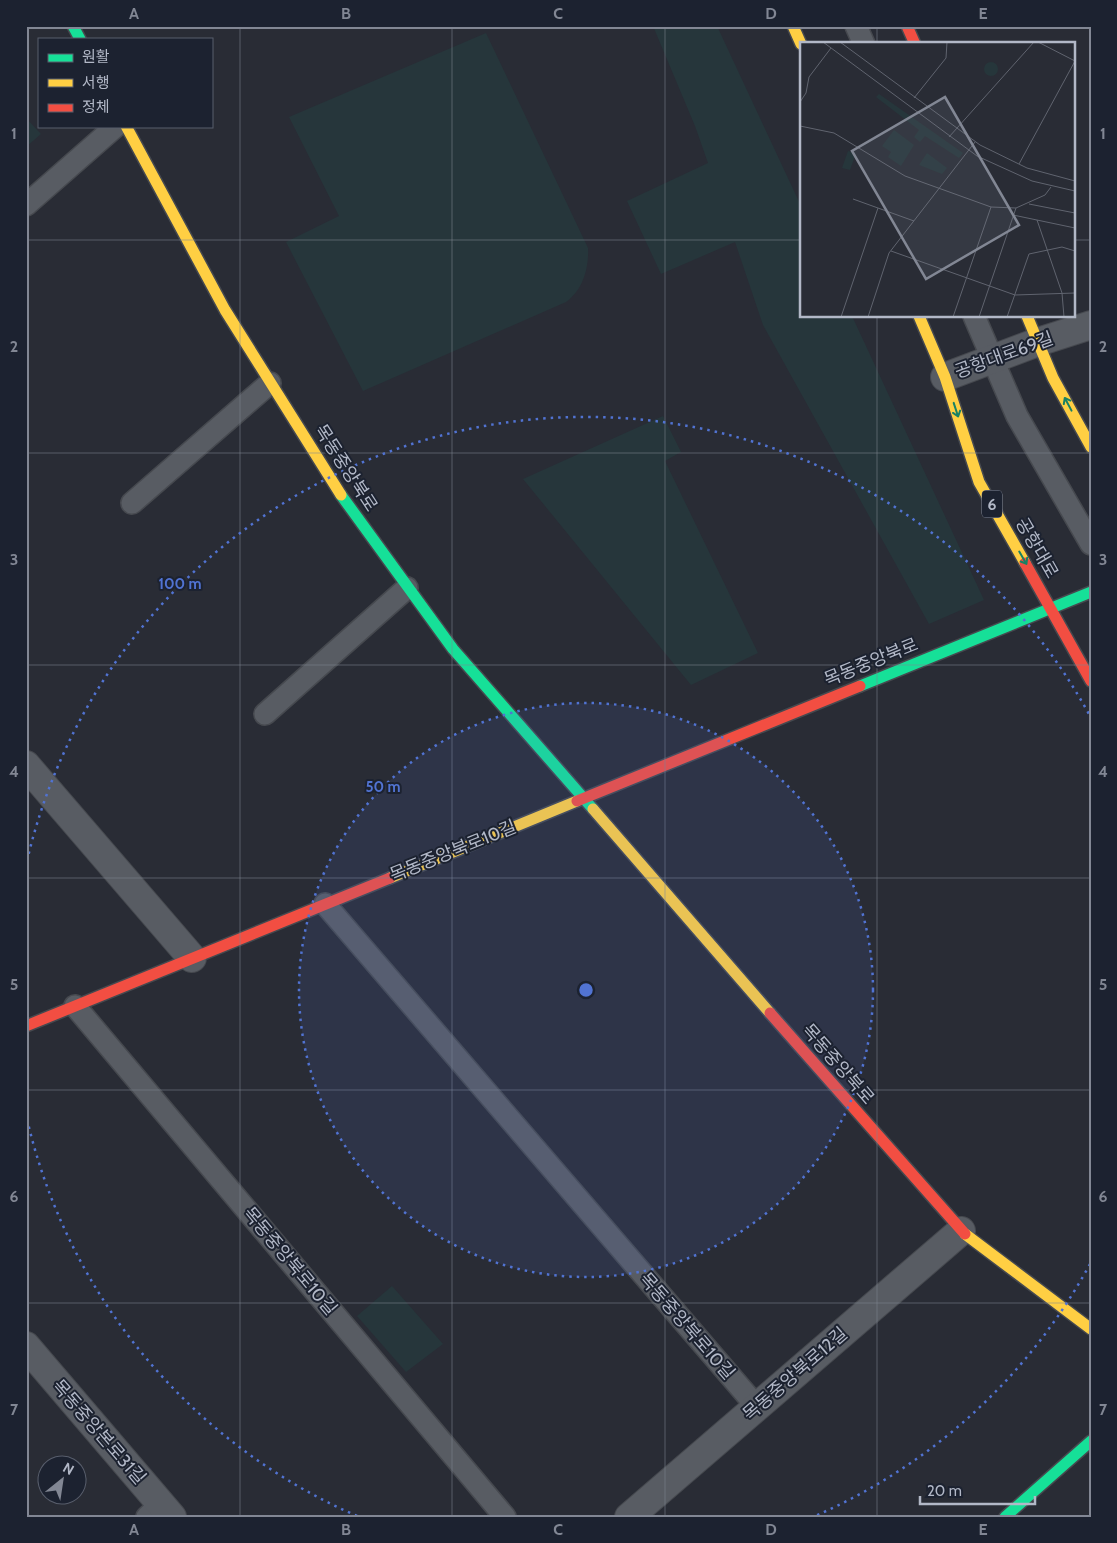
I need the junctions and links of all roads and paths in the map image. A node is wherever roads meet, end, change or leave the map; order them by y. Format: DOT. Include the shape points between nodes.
graph roads {
  1 [pos="73,26"];
  2 [pos="793,26"];
  3 [pos="856,26"];
  4 [pos="908,26"];
  5 [pos="79,38"];
  6 [pos="800,42"];
  7 [pos="863,42"];
  8 [pos="914,42"];
  9 [pos="114,128"];
  10 [pos="127,128"];
  11 [pos="26,205"];
  12 [pos="920,318"];
  13 [pos="975,318"];
  14 [pos="1028,318"];
  15 [pos="1091,324"];
  16 [pos="1038,342"];
  17 [pos="992,359"];
  18 [pos="945,377"];
  19 [pos="270,382"];
  20 [pos="1091,447"];
  21 [pos="132,503"];
  22 [pos="1091,544"];
  23 [pos="407,588"];
  24 [pos="1091,592"];
  25 [pos="1051,608"];
  26 [pos="1091,681"];
  27 [pos="265,714"];
  28 [pos="26,765"];
  29 [pos="582,798"];
  30 [pos="325,904"];
  31 [pos="192,958"];
  32 [pos="74,1006"];
  33 [pos="26,1026"];
  34 [pos="961,1232"];
  35 [pos="1091,1329"];
  36 [pos="26,1346"];
  37 [pos="757,1407"];
  38 [pos="1091,1441"];
  39 [pos="160,1513"];
  40 [pos="505,1517"];
  41 [pos="629,1517"];
  42 [pos="1006,1517"];
  1 -- 5 [label="street"];
  2 -- 6 [label="street"];
  3 -- 7 [label="lane"];
  4 -- 8 [label="street"];
  9 -- 11 [label="lane"];
  10 -- 19 [label="street, 목동중앙북로" via="224,310"];
  12 -- 18 [label="street, 공항대로 / 6"];
  13 -- 17 [label="lane"];
  14 -- 16 [label="street"];
  15 -- 16 [label="street, 공항대로69길"];
  16 -- 17 [label="street, 공항대로69길"];
  20 -- 16 [label="street, one-way" via="1053,378"];
  17 -- 18 [label="street, 공항대로69길"];
  17 -- 22 [label="lane" via="1017,416"];
  18 -- 25 [label="street, 공항대로 / 6, one-way" via="979,482"];
  19 -- 21 [label="lane"];
  19 -- 23 [label="street, 목동중앙북로" via="346,503"];
  23 -- 27 [label="lane"];
  23 -- 29 [label="street, 목동중앙북로" via="453,649"];
  24 -- 25 [label="street, 목동중앙북로"];
  25 -- 26 [label="street, 공항대로 / 6"];
  25 -- 29 [label="street, 목동중앙북로"];
  28 -- 31 [label="street"];
  29 -- 30 [label="street, 목동중앙북로10길"];
  29 -- 34 [label="street, 목동중앙북로"];
  30 -- 31 [label="street, 목동중앙북로10길"];
  30 -- 37 [label="lane, 목동중앙북로10길"];
  31 -- 32 [label="street, 목동중앙북로10길"];
  32 -- 33 [label="street, 목동중앙북로10길"];
  32 -- 40 [label="lane, 목동중앙북로10길"];
  34 -- 35 [label="street, 목동중앙북로"];
  34 -- 37 [label="street, 목동중앙북로12길"];
  36 -- 39 [label="street, 목동중앙본로31길"];
  37 -- 41 [label="street, 목동중앙북로12길"];
  38 -- 42 [label="street"];
}
